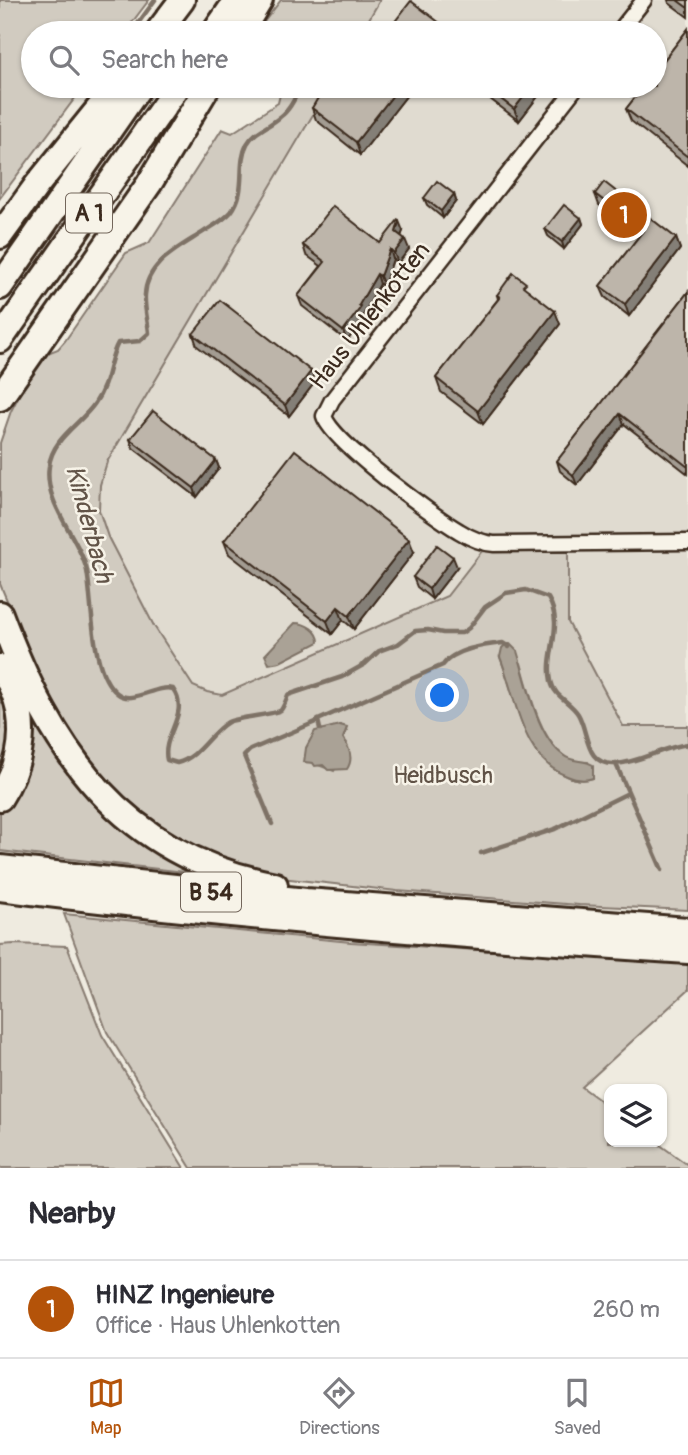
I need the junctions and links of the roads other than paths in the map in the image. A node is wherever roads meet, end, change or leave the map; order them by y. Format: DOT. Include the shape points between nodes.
graph roads {
  1 [pos="182,0"];
  2 [pos="198,0"];
  3 [pos="237,0"];
  4 [pos="260,0"];
  5 [pos="644,0"];
  6 [pos="166,21"];
  7 [pos="183,21"];
  8 [pos="222,21"];
  9 [pos="247,21"];
  10 [pos="627,21"];
  11 [pos="107,98"];
  12 [pos="132,98"];
  13 [pos="170,98"];
  14 [pos="201,98"];
  15 [pos="568,98"];
  16 [pos="0,236"];
  17 [pos="0,287"];
  18 [pos="57,317"];
  19 [pos="0,340"];
  20 [pos="0,398"];
  21 [pos="0,418"];
  22 [pos="688,542"];
  23 [pos="0,614"];
  24 [pos="0,667"];
  25 [pos="0,798"];
  26 [pos="0,868"];
  27 [pos="0,888"];
  28 [pos="0,906"];
  29 [pos="187,909"];
  30 [pos="423,911"];
  31 [pos="688,930"];
  32 [pos="688,951"];
  1 -- 6 [label="highway"];
  2 -- 7 [label="highway"];
  3 -- 8 [label="highway"];
  4 -- 9 [label="highway"];
  5 -- 10 [label="street"];
  11 -- 16 [label="highway"];
  12 -- 17 [label="highway, A 1"];
  13 -- 19 [label="highway, A 1"];
  14 -- 18 [label="highway" via="149,184"];
  15 -- 22 [label="street, Haus Uhlenkotten" via="324,416 347,447 443,521 480,541"];
  18 -- 20 [label="highway"];
  18 -- 21 [label="highway"];
  23 -- 30 [label="highway" via="59,739 92,785 163,844 242,877"];
  24 -- 25 [label="highway" via="13,687 21,722 18,758"];
  26 -- 30 [label="highway, B 54"];
  27 -- 29 [label="highway, B 54"];
  28 -- 29 [label="highway"];
  29 -- 32 [label="highway, B 54"];
  30 -- 31 [label="highway, B 54"];
}
